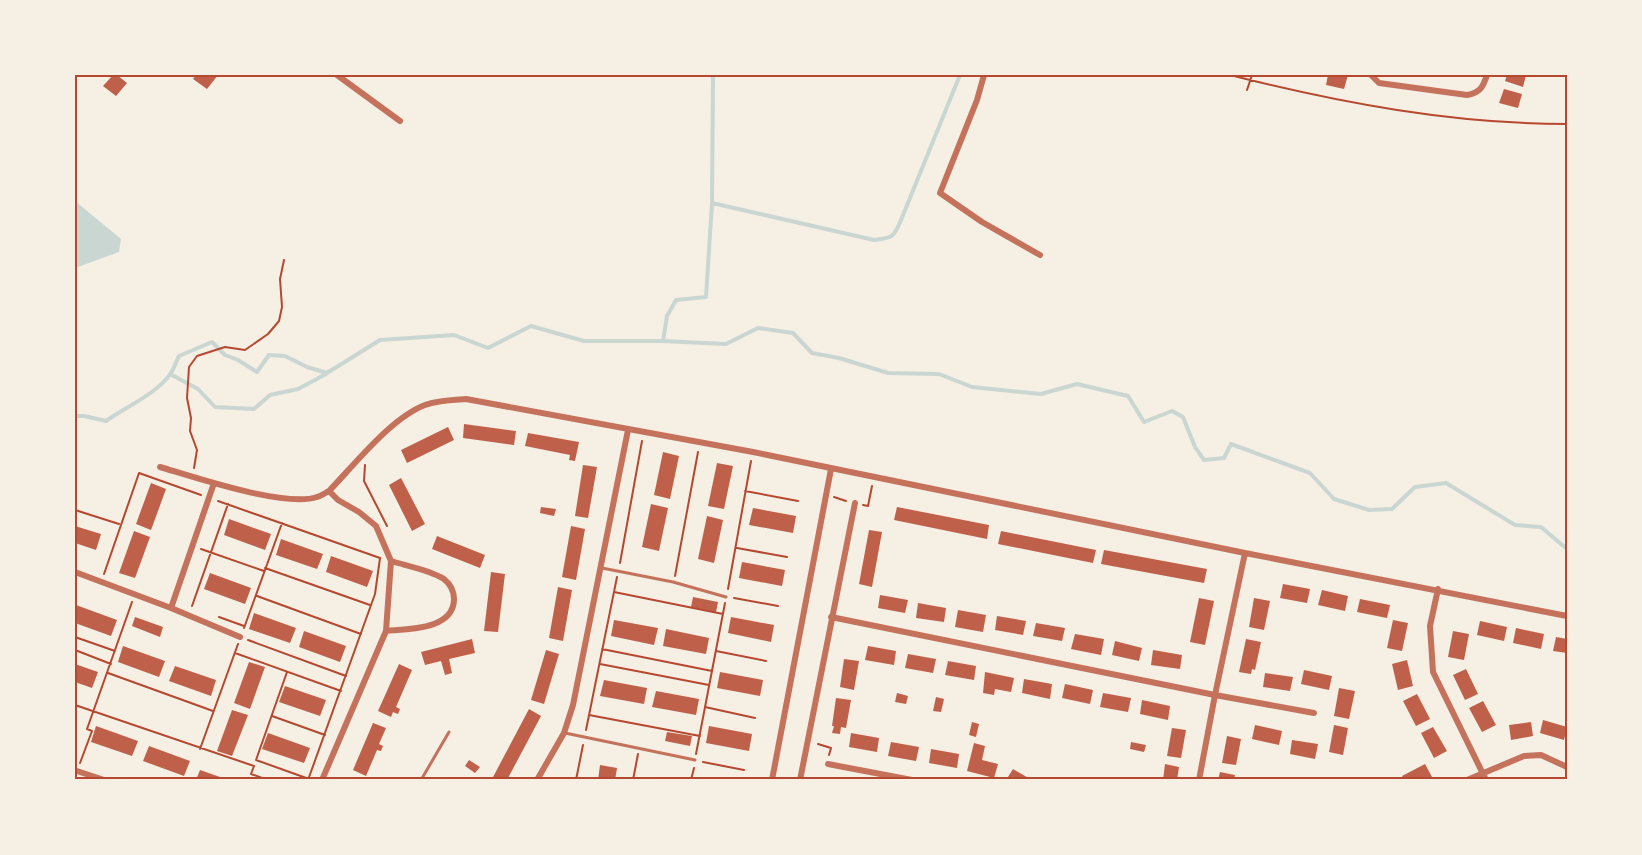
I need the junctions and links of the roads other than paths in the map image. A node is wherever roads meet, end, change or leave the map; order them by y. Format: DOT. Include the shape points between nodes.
graph roads {
  1 [pos="337,75"];
  2 [pos="984,75"];
  3 [pos="1371,75"];
  4 [pos="1486,75"];
  5 [pos="400,121"];
  6 [pos="1040,255"];
  7 [pos="628,430"];
  8 [pos="160,467"];
  9 [pos="831,469"];
  10 [pos="214,483"];
  11 [pos="329,490"];
  12 [pos="855,503"];
  13 [pos="1245,553"];
  14 [pos="391,561"];
  15 [pos="602,568"];
  16 [pos="75,572"];
  17 [pos="1438,589"];
  18 [pos="726,597"];
  19 [pos="171,608"];
  20 [pos="831,616"];
  21 [pos="1567,616"];
  22 [pos="386,631"];
  23 [pos="240,637"];
  24 [pos="1215,695"];
  25 [pos="1314,713"];
  26 [pos="450,732"];
  27 [pos="564,733"];
  28 [pos="695,760"];
  29 [pos="828,764"];
  30 [pos="1567,766"];
  31 [pos="77,771"];
  32 [pos="1484,777"];
  33 [pos="104,780"];
  34 [pos="322,780"];
  35 [pos="421,780"];
  36 [pos="537,780"];
  37 [pos="772,780"];
  38 [pos="800,780"];
  39 [pos="912,780"];
  40 [pos="1199,780"];
  41 [pos="1467,780"];
  1 -- 5 [label="street"];
  2 -- 6 [label="street" via="940,193"];
  3 -- 4 [label="street" via="1379,83 1467,95 1478,92"];
  7 -- 9 [label="street"];
  7 -- 11 [label="street" via="466,399 440,400 400,418"];
  7 -- 15 [label="street"];
  8 -- 10 [label="street"];
  9 -- 13 [label="street"];
  9 -- 37 [label="street"];
  10 -- 11 [label="street" via="272,497 302,499 316,498"];
  10 -- 19 [label="street"];
  11 -- 14 [label="street" via="376,526"];
  12 -- 20 [label="street"];
  13 -- 17 [label="street"];
  13 -- 24 [label="street"];
  14 -- 22 [label="street"];
  14 -- 22 [label="street" via="442,578 449,584 454,600 453,609 441,621"];
  15 -- 18 [label="lane"];
  15 -- 27 [label="street"];
  16 -- 19 [label="street"];
  17 -- 21 [label="street"];
  17 -- 32 [label="street" via="1430,626 1433,672"];
  19 -- 23 [label="street"];
  20 -- 24 [label="street"];
  20 -- 38 [label="street"];
  22 -- 34 [label="street"];
  24 -- 25 [label="street"];
  24 -- 40 [label="street"];
  26 -- 35 [label="lane"];
  27 -- 28 [label="lane"];
  27 -- 36 [label="street"];
  29 -- 39 [label="street"];
  30 -- 32 [label="street" via="1541,755 1524,756"];
  31 -- 33 [label="street"];
  32 -- 41 [label="street"];
}
